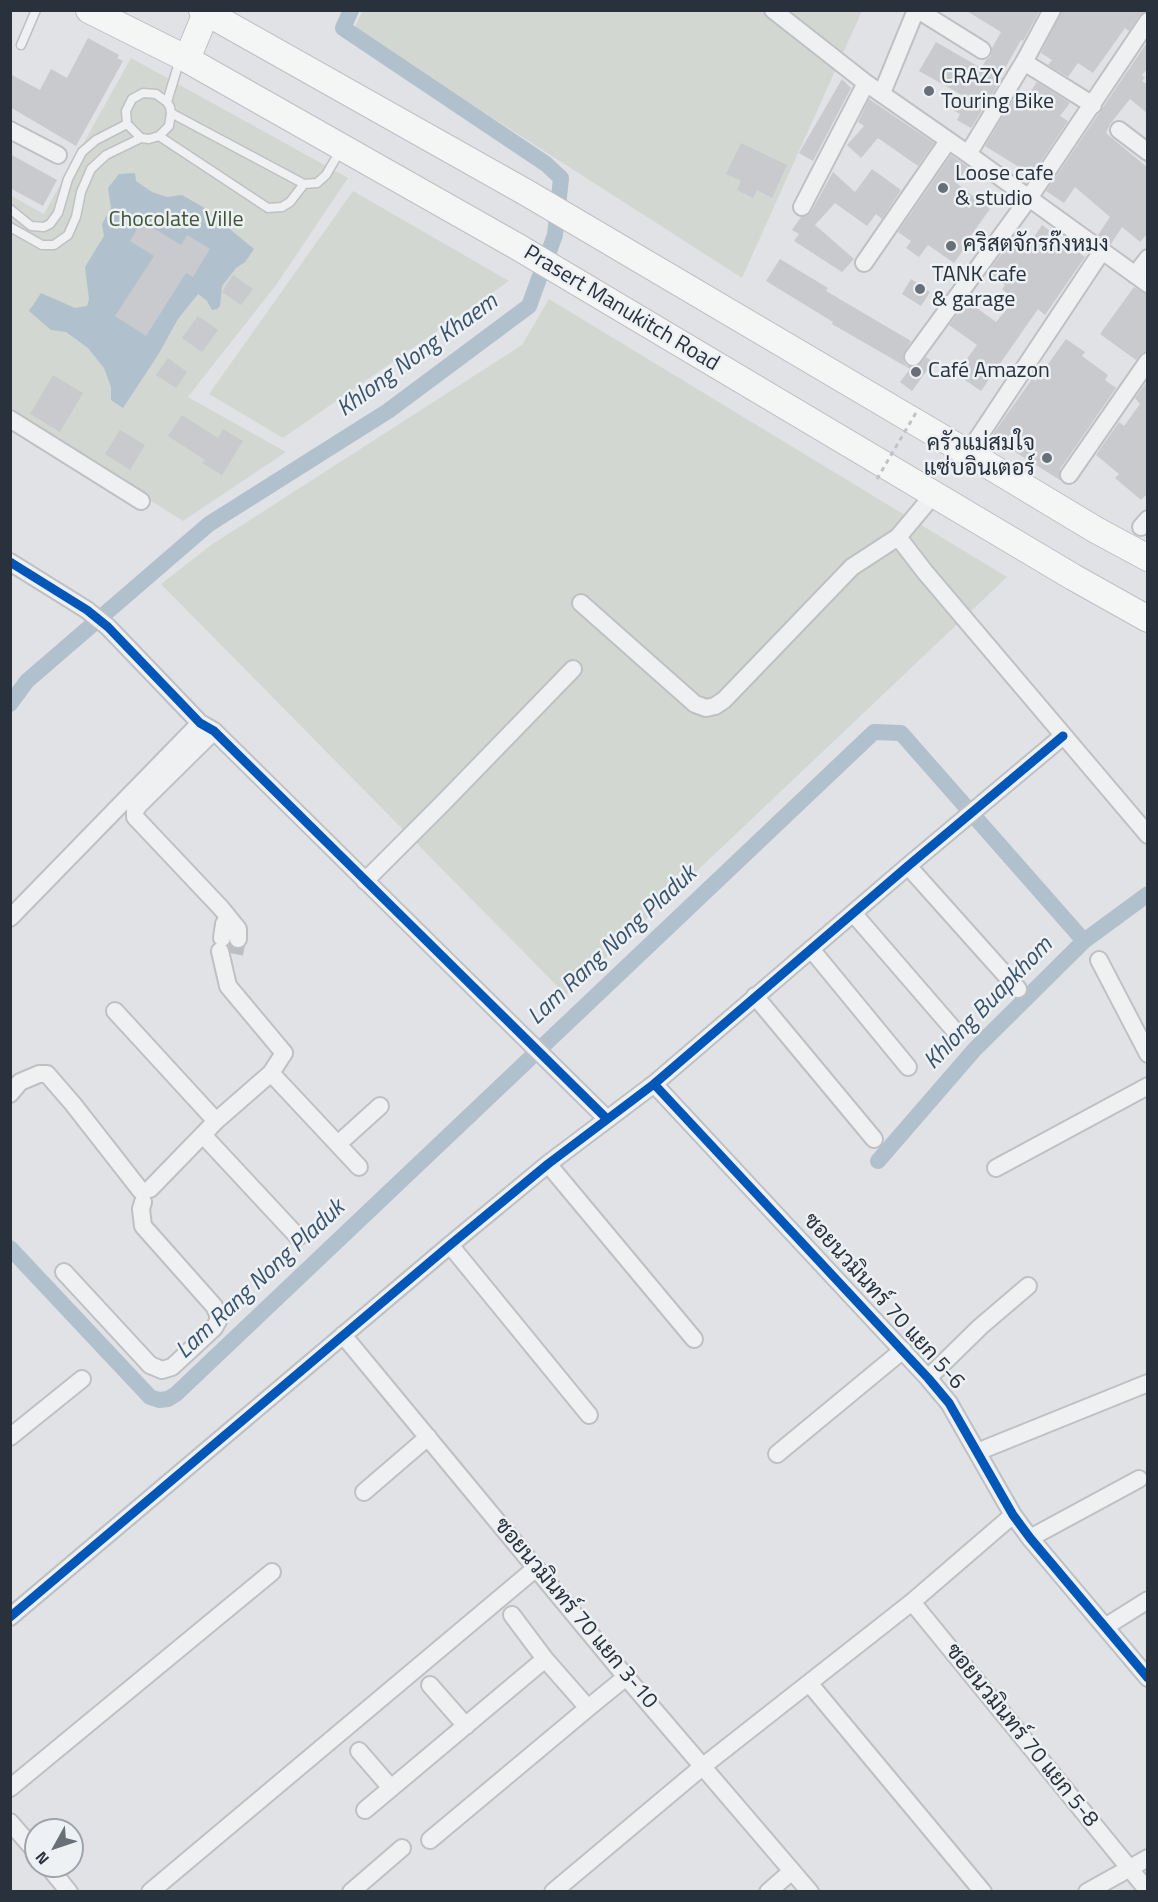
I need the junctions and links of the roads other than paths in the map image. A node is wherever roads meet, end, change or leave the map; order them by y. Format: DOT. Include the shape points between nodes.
graph roads {
  1 [pos="36,10"];
  2 [pos="89,10"];
  3 [pos="773,10"];
  4 [pos="917,10"];
  5 [pos="1052,10"];
  6 [pos="204,12"];
  7 [pos="1148,21"];
  8 [pos="21,45"];
  9 [pos="982,50"];
  10 [pos="184,57"];
  11 [pos="1024,62"];
  12 [pos="866,83"];
  13 [pos="882,93"];
  14 [pos="166,102"];
  15 [pos="1093,105"];
  16 [pos="171,113"];
  17 [pos="128,124"];
  18 [pos="10,130"];
  19 [pos="1119,130"];
  20 [pos="159,136"];
  21 [pos="141,138"];
  22 [pos="948,141"];
  23 [pos="342,148"];
  24 [pos="1148,152"];
  25 [pos="969,154"];
  26 [pos="58,155"];
  27 [pos="304,183"];
  28 [pos="1029,198"];
  29 [pos="802,207"];
  30 [pos="10,209"];
  31 [pos="10,227"];
  32 [pos="1102,251"];
  33 [pos="1148,258"];
  34 [pos="864,263"];
  35 [pos="1141,279"];
  36 [pos="913,357"];
  37 [pos="1148,361"];
  38 [pos="10,419"];
  39 [pos="968,453"];
  40 [pos="1069,475"];
  41 [pos="934,494"];
  42 [pos="141,501"];
  43 [pos="898,537"];
  44 [pos="1148,558"];
  45 [pos="10,562"];
  46 [pos="581,603"];
  47 [pos="1148,619"];
  48 [pos="573,669"];
  49 [pos="207,727"];
  50 [pos="1063,736"];
  51 [pos="1148,835"];
  52 [pos="908,866"];
  53 [pos="365,881"];
  54 [pos="853,913"];
  55 [pos="10,918"];
  56 [pos="811,949"];
  57 [pos="1099,960"];
  58 [pos="1018,989"];
  59 [pos="755,996"];
  60 [pos="115,1011"];
  61 [pos="955,1031"];
  62 [pos="1146,1046"];
  63 [pos="908,1067"];
  64 [pos="271,1073"];
  65 [pos="654,1084"];
  66 [pos="1148,1086"];
  67 [pos="10,1095"];
  68 [pos="380,1106"];
  69 [pos="607,1119"];
  70 [pos="216,1121"];
  71 [pos="203,1135"];
  72 [pos="874,1139"];
  73 [pos="338,1144"];
  74 [pos="548,1164"];
  75 [pos="359,1167"];
  76 [pos="996,1167"];
  77 [pos="145,1194"];
  78 [pos="298,1238"];
  79 [pos="450,1245"];
  80 [pos="64,1272"];
  81 [pos="1028,1286"];
  82 [pos="343,1335"];
  83 [pos="694,1339"];
  84 [pos="903,1350"];
  85 [pos="928,1378"];
  86 [pos="82,1379"];
  87 [pos="1148,1383"];
  88 [pos="589,1415"];
  89 [pos="10,1437"];
  90 [pos="428,1437"];
  91 [pos="977,1452"];
  92 [pos="777,1454"];
  93 [pos="1139,1479"];
  94 [pos="364,1492"];
  95 [pos="1013,1515"];
  96 [pos="1030,1538"];
  97 [pos="536,1568"];
  98 [pos="272,1572"];
  99 [pos="1148,1600"];
  100 [pos="912,1602"];
  101 [pos="512,1615"];
  102 [pos="10,1617"];
  103 [pos="1105,1627"];
  104 [pos="545,1659"];
  105 [pos="626,1677"];
  106 [pos="1148,1678"];
  107 [pos="809,1683"];
  108 [pos="430,1685"];
  109 [pos="588,1708"];
  110 [pos="466,1726"];
  111 [pos="359,1751"];
  112 [pos="702,1767"];
  113 [pos="10,1788"];
  114 [pos="391,1788"];
  115 [pos="366,1810"];
  116 [pos="10,1822"];
  117 [pos="24,1838"];
  118 [pos="430,1840"];
  119 [pos="402,1848"];
  120 [pos="1148,1858"];
  121 [pos="1130,1869"];
  122 [pos="792,1871"];
  123 [pos="58,1878"];
  124 [pos="1148,1891"];
  125 [pos="69,1892"];
  126 [pos="150,1892"];
  127 [pos="351,1892"];
  128 [pos="553,1892"];
  129 [pos="768,1892"];
  130 [pos="810,1892"];
  131 [pos="983,1892"];
  132 [pos="1087,1892"];
  1 -- 8 [label="lane"];
  2 -- 10 [label="main road, Prasert Manukitch Road"];
  3 -- 12 [label="street"];
  4 -- 9 [label="street"];
  4 -- 13 [label="street"];
  5 -- 11 [label="street"];
  6 -- 10 [label="main road"];
  6 -- 39 [label="main road" via="527,193"];
  7 -- 15 [label="street"];
  10 -- 14 [label="lane"];
  10 -- 23 [label="main road, Prasert Manukitch Road"];
  11 -- 15 [label="street"];
  11 -- 25 [label="street"];
  12 -- 13 [label="street"];
  12 -- 29 [label="street"];
  13 -- 22 [label="street"];
  14 -- 16 [label="lane"];
  14 -- 17 [label="lane" via="156,94 143,93 132,99 126,111"];
  15 -- 28 [label="street"];
  16 -- 20 [label="lane" via="168,126"];
  16 -- 27 [label="lane"];
  17 -- 21 [label="lane"];
  17 -- 30 [label="lane" via="82,152 50,224 31,226"];
  18 -- 26 [label="street"];
  19 -- 24 [label="street"];
  20 -- 21 [label="lane"];
  20 -- 27 [label="lane" via="268,208 290,202"];
  21 -- 31 [label="lane" via="106,155 91,169 68,235 54,245 42,245"];
  22 -- 25 [label="street"];
  22 -- 34 [label="street"];
  23 -- 27 [label="lane" via="326,175 317,183"];
  23 -- 41 [label="main road, Prasert Manukitch Road" via="518,247"];
  25 -- 28 [label="street"];
  28 -- 32 [label="street"];
  28 -- 36 [label="street"];
  32 -- 35 [label="street"];
  32 -- 39 [label="street"];
  33 -- 35 [label="street"];
  37 -- 40 [label="street"];
  38 -- 42 [label="street"];
  39 -- 44 [label="main road"];
  41 -- 43 [label="street"];
  41 -- 47 [label="main road, Prasert Manukitch Road"];
  43 -- 46 [label="street" via="852,567 724,700 706,708 695,704"];
  43 -- 50 [label="street"];
  45 -- 49 [label="street" via="108,627"];
  48 -- 53 [label="street"];
  49 -- 53 [label="street"];
  49 -- 55 [label="street"];
  49 -- 64 [label="street" via="139,805 135,818 228,918 224,924 229,945 224,969 228,986 284,1053"];
  50 -- 51 [label="street"];
  50 -- 52 [label="street"];
  52 -- 54 [label="street"];
  52 -- 58 [label="street"];
  53 -- 69 [label="street"];
  54 -- 56 [label="street"];
  54 -- 61 [label="street"];
  56 -- 59 [label="street"];
  56 -- 63 [label="street"];
  57 -- 62 [label="street"];
  59 -- 65 [label="street"];
  59 -- 72 [label="street"];
  60 -- 70 [label="street"];
  64 -- 70 [label="street"];
  64 -- 73 [label="street"];
  65 -- 69 [label="street"];
  65 -- 84 [label="street, ซอยนวมินทร์ 70 แยก 5-6"];
  66 -- 76 [label="street"];
  67 -- 77 [label="street" via="20,1082 47,1074"];
  68 -- 73 [label="street"];
  69 -- 74 [label="street"];
  70 -- 71 [label="street"];
  71 -- 77 [label="street"];
  71 -- 78 [label="street"];
  73 -- 75 [label="street"];
  74 -- 79 [label="street"];
  74 -- 83 [label="street"];
  77 -- 80 [label="street" via="141,1209 143,1226 214,1306 218,1321 214,1328 172,1367 162,1370 150,1365"];
  79 -- 82 [label="street"];
  79 -- 88 [label="street"];
  81 -- 85 [label="street"];
  82 -- 90 [label="street, ซอยนวมินทร์ 70 แยก 3-10"];
  82 -- 102 [label="street"];
  84 -- 85 [label="street, ซอยนวมินทร์ 70 แยก 5-6"];
  84 -- 92 [label="street"];
  85 -- 91 [label="street, ซอยนวมินทร์ 70 แยก 5-6" via="949,1403"];
  86 -- 89 [label="street"];
  87 -- 91 [label="street"];
  90 -- 94 [label="street"];
  90 -- 97 [label="street, ซอยนวมินทร์ 70 แยก 3-10"];
  91 -- 95 [label="street, ซอยนวมินทร์ 70 แยก 5-6"];
  93 -- 96 [label="street"];
  95 -- 96 [label="street, ซอยนวมินทร์ 70 แยก 5-6"];
  95 -- 100 [label="street"];
  96 -- 103 [label="street, ซอยนวมินทร์ 70 แยก 5-6"];
  97 -- 105 [label="street, ซอยนวมินทร์ 70 แยก 3-10"];
  97 -- 126 [label="street"];
  98 -- 113 [label="street"];
  99 -- 103 [label="street"];
  100 -- 107 [label="street"];
  100 -- 121 [label="street, ซอยนวมินทร์ 70 แยก 5-8"];
  101 -- 104 [label="street"];
  103 -- 106 [label="street, ซอยนวมินทร์ 70 แยก 5-6"];
  104 -- 109 [label="street"];
  104 -- 110 [label="street"];
  105 -- 109 [label="street"];
  105 -- 112 [label="street, ซอยนวมินทร์ 70 แยก 3-10"];
  107 -- 112 [label="street"];
  107 -- 131 [label="street"];
  108 -- 110 [label="street"];
  109 -- 118 [label="street"];
  110 -- 114 [label="street"];
  111 -- 114 [label="street"];
  112 -- 122 [label="street, ซอยนวมินทร์ 70 แยก 3-10"];
  112 -- 128 [label="street"];
  114 -- 115 [label="street"];
  116 -- 117 [label="street"];
  119 -- 127 [label="street"];
  120 -- 121 [label="street"];
  121 -- 124 [label="street, ซอยนวมินทร์ 70 แยก 5-8"];
  121 -- 132 [label="street"];
  122 -- 129 [label="street"];
  122 -- 130 [label="street, ซอยนวมินทร์ 70 แยก 3-10"];
  123 -- 125 [label="street"];
}
